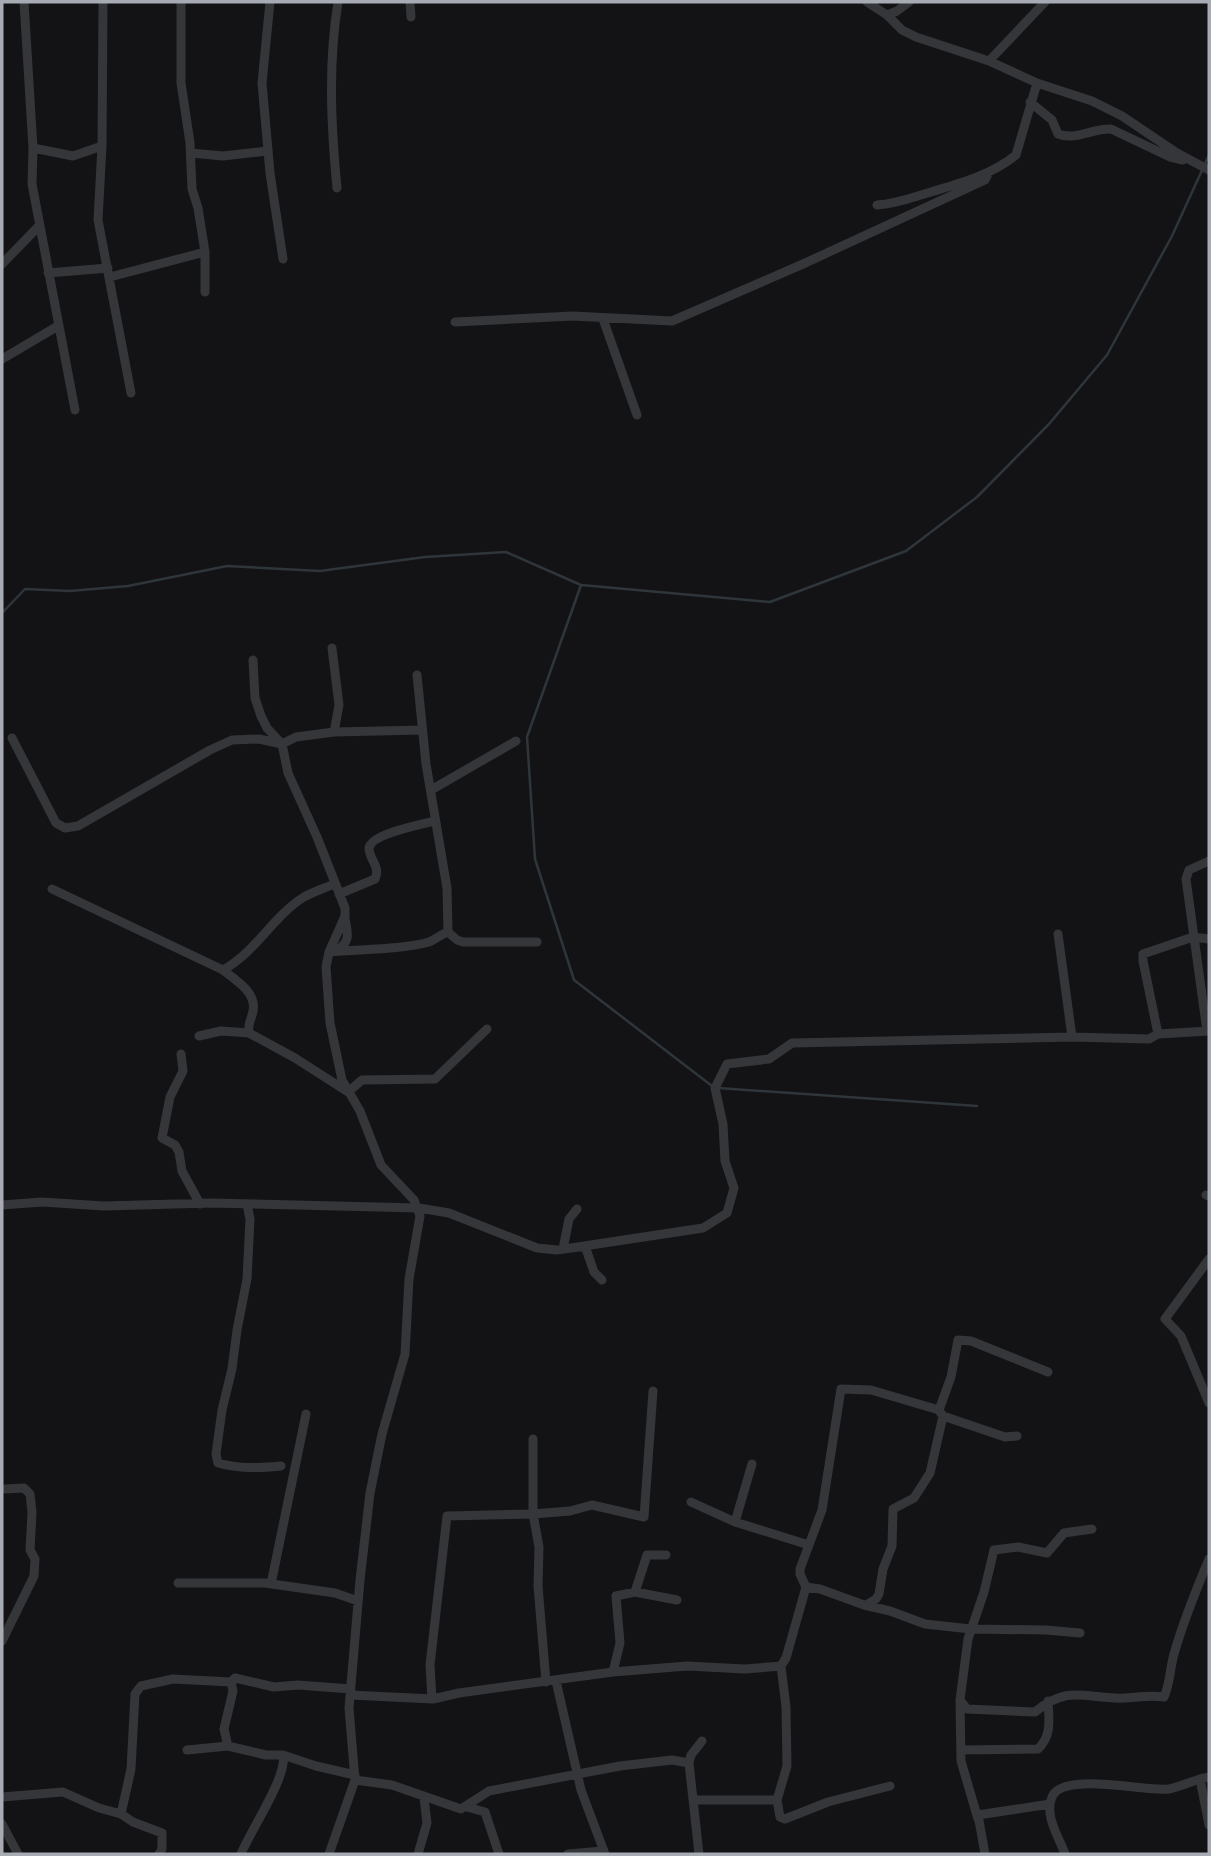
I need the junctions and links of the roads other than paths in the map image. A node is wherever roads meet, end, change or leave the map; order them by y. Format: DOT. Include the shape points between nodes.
graph roads {
  1 [pos="24,2"];
  2 [pos="103,2"];
  3 [pos="181,2"];
  4 [pos="270,2"];
  5 [pos="338,2"];
  6 [pos="410,2"];
  7 [pos="867,2"];
  8 [pos="909,2"];
  9 [pos="1045,2"];
  10 [pos="887,15"];
  11 [pos="411,17"];
  12 [pos="989,61"];
  13 [pos="1037,83"];
  14 [pos="1030,102"];
  15 [pos="102,146"];
  16 [pos="33,148"];
  17 [pos="268,151"];
  18 [pos="191,153"];
  19 [pos="1196,163"];
  20 [pos="1209,170"];
  21 [pos="989,172"];
  22 [pos="337,188"];
  23 [pos="877,205"];
  24 [pos="40,226"];
  25 [pos="205,252"];
  26 [pos="283,259"];
  27 [pos="3,260"];
  28 [pos="109,272"];
  29 [pos="48,273"];
  30 [pos="205,292"];
  31 [pos="603,319"];
  32 [pos="455,322"];
  33 [pos="58,326"];
  34 [pos="2,359"];
  35 [pos="131,393"];
  36 [pos="75,410"];
  37 [pos="637,415"];
  38 [pos="332,648"];
  39 [pos="253,660"];
  40 [pos="417,675"];
  41 [pos="422,730"];
  42 [pos="334,732"];
  43 [pos="12,738"];
  44 [pos="516,741"];
  45 [pos="282,744"];
  46 [pos="431,790"];
  47 [pos="435,821"];
  48 [pos="1209,862"];
  49 [pos="334,884"];
  50 [pos="52,889"];
  51 [pos="339,894"];
  52 [pos="449,932"];
  53 [pos="1058,934"];
  54 [pos="1194,937"];
  55 [pos="1209,939"];
  56 [pos="537,942"];
  57 [pos="332,952"];
  58 [pos="223,970"];
  59 [pos="486,1029"];
  60 [pos="1208,1031"];
  61 [pos="249,1033"];
  62 [pos="1158,1034"];
  63 [pos="199,1036"];
  64 [pos="1072,1037"];
  65 [pos="181,1054"];
  66 [pos="348,1093"];
  67 [pos="200,1203"];
  68 [pos="247,1204"];
  69 [pos="2,1205"];
  70 [pos="419,1208"];
  71 [pos="577,1209"];
  72 [pos="584,1246"];
  73 [pos="563,1249"];
  74 [pos="1209,1259"];
  75 [pos="601,1280"];
  76 [pos="1048,1372"];
  77 [pos="653,1391"];
  78 [pos="1209,1403"];
  79 [pos="941,1413"];
  80 [pos="306,1414"];
  81 [pos="1017,1436"];
  82 [pos="533,1439"];
  83 [pos="752,1464"];
  84 [pos="281,1466"];
  85 [pos="5,1489"];
  86 [pos="691,1502"];
  87 [pos="533,1514"];
  88 [pos="735,1522"];
  89 [pos="1093,1529"];
  90 [pos="808,1545"];
  91 [pos="666,1555"];
  92 [pos="1209,1559"];
  93 [pos="178,1583"];
  94 [pos="271,1584"];
  95 [pos="806,1587"];
  96 [pos="635,1592"];
  97 [pos="677,1600"];
  98 [pos="358,1601"];
  99 [pos="864,1605"];
  100 [pos="971,1629"];
  101 [pos="1080,1633"];
  102 [pos="2,1641"];
  103 [pos="781,1666"];
  104 [pos="613,1672"];
  105 [pos="231,1682"];
  106 [pos="551,1682"];
  107 [pos="350,1692"];
  108 [pos="432,1699"];
  109 [pos="960,1700"];
  110 [pos="1048,1701"];
  111 [pos="702,1741"];
  112 [pos="228,1746"];
  113 [pos="187,1750"];
  114 [pos="961,1750"];
  115 [pos="283,1755"];
  116 [pos="689,1763"];
  117 [pos="578,1776"];
  118 [pos="355,1777"];
  119 [pos="1205,1778"];
  120 [pos="890,1786"];
  121 [pos="2,1797"];
  122 [pos="424,1798"];
  123 [pos="694,1800"];
  124 [pos="777,1800"];
  125 [pos="1050,1804"];
  126 [pos="467,1807"];
  127 [pos="121,1814"];
  128 [pos="978,1819"];
  129 [pos="2,1824"];
  130 [pos="1209,1825"];
  131 [pos="160,1852"];
  132 [pos="604,1853"];
  133 [pos="18,1854"];
  134 [pos="173,1854"];
  135 [pos="241,1854"];
  136 [pos="329,1854"];
  137 [pos="418,1854"];
  138 [pos="499,1854"];
  139 [pos="568,1854"];
  140 [pos="699,1854"];
  141 [pos="985,1854"];
  142 [pos="1065,1854"];
  1 -- 16 [label="street"];
  2 -- 15 [label="street"];
  3 -- 18 [label="street" via="181,83"];
  4 -- 17 [label="street" via="262,83"];
  5 -- 22 [label="street" via="331,44 330,121"];
  6 -- 11 [label="street"];
  7 -- 10 [label="street"];
  8 -- 10 [label="street"];
  9 -- 12 [label="street"];
  10 -- 12 [label="street" via="916,37"];
  12 -- 13 [label="street"];
  13 -- 14 [label="street"];
  13 -- 19 [label="street" via="1122,116"];
  14 -- 19 [label="street" via="1063,136 1111,129 1170,157"];
  14 -- 21 [label="street" via="1016,155"];
  15 -- 16 [label="street" via="73,156"];
  15 -- 28 [label="street" via="98,220"];
  16 -- 24 [label="street" via="32,184"];
  17 -- 18 [label="street" via="223,156"];
  17 -- 26 [label="street"];
  18 -- 25 [label="street" via="192,189"];
  19 -- 20 [label="street"];
  21 -- 23 [label="street" via="900,202"];
  21 -- 31 [label="street" via="985,180 672,321"];
  24 -- 27 [label="street"];
  24 -- 29 [label="street"];
  25 -- 28 [label="street"];
  25 -- 30 [label="street"];
  28 -- 29 [label="street"];
  28 -- 35 [label="street"];
  29 -- 33 [label="street"];
  31 -- 32 [label="street" via="573,316"];
  31 -- 37 [label="street"];
  33 -- 34 [label="street"];
  33 -- 36 [label="street"];
  38 -- 42 [label="street" via="339,705"];
  39 -- 45 [label="street" via="261,716"];
  40 -- 41 [label="street"];
  41 -- 42 [label="street"];
  41 -- 46 [label="street"];
  42 -- 45 [label="street" via="296,737"];
  43 -- 45 [label="street" via="57,823 65,828 78,826 232,740"];
  44 -- 46 [label="street"];
  45 -- 49 [label="street" via="288,773"];
  46 -- 47 [label="street"];
  47 -- 51 [label="street" via="401,828 370,844 377,867 375,879"];
  47 -- 52 [label="street" via="447,888"];
  48 -- 54 [label="street" via="1189,870 1186,879"];
  49 -- 51 [label="street"];
  49 -- 58 [label="street" via="304,898 239,962"];
  50 -- 58 [label="street"];
  51 -- 57 [label="street" via="345,916"];
  52 -- 56 [label="street" via="463,942"];
  52 -- 57 [label="street" via="421,943"];
  53 -- 64 [label="street"];
  54 -- 55 [label="street"];
  54 -- 60 [label="street"];
  54 -- 62 [label="street" via="1143,954"];
  57 -- 66 [label="street" via="326,972 330,1023"];
  58 -- 61 [label="street" via="249,992 253,1003"];
  59 -- 66 [label="street" via="435,1079 362,1080"];
  60 -- 62 [label="street"];
  61 -- 63 [label="street" via="221,1031"];
  61 -- 66 [label="street"];
  62 -- 64 [label="street" via="1149,1039"];
  64 -- 72 [label="street" via="792,1043 769,1059 727,1063 715,1088 725,1161 734,1188 727,1213 702,1228"];
  65 -- 67 [label="street" via="183,1071 170,1097 162,1138 179,1152 182,1171"];
  66 -- 70 [label="street" via="381,1165"];
  67 -- 68 [label="street"];
  67 -- 69 [label="street"];
  68 -- 70 [label="street"];
  68 -- 84 [label="street" via="247,1279 216,1454 218,1462 228,1465"];
  70 -- 73 [label="street" via="449,1213 537,1248"];
  70 -- 98 [label="street" via="405,1354 370,1493"];
  71 -- 73 [label="street" via="569,1219"];
  72 -- 73 [label="street"];
  72 -- 75 [label="street"];
  74 -- 78 [label="street" via="1165,1320 1181,1336"];
  76 -- 79 [label="street" via="971,1340 958,1340"];
  77 -- 87 [label="street" via="644,1517 592,1505"];
  79 -- 81 [label="street" via="1005,1437"];
  79 -- 90 [label="street" via="871,1390 841,1389 822,1510"];
  79 -- 99 [label="street" via="930,1473 914,1498 893,1509 892,1546 879,1594"];
  80 -- 94 [label="street"];
  82 -- 87 [label="street"];
  83 -- 88 [label="street"];
  85 -- 102 [label="street" via="24,1488 30,1494 30,1550 35,1559 34,1576"];
  86 -- 88 [label="street"];
  87 -- 106 [label="street"];
  87 -- 108 [label="street" via="447,1516 430,1665"];
  88 -- 90 [label="street"];
  89 -- 100 [label="street" via="1065,1533 1047,1553 1018,1546 994,1550"];
  90 -- 95 [label="street" via="800,1569"];
  91 -- 96 [label="street" via="647,1555"];
  92 -- 110 [label="street" via="1179,1637 1164,1698 1082,1694"];
  93 -- 94 [label="street"];
  94 -- 98 [label="street"];
  95 -- 99 [label="street"];
  95 -- 103 [label="street"];
  96 -- 97 [label="street"];
  96 -- 104 [label="street" via="616,1596 620,1643"];
  98 -- 107 [label="street"];
  99 -- 100 [label="street" via="925,1624"];
  100 -- 101 [label="street"];
  100 -- 109 [label="street"];
  103 -- 104 [label="street"];
  103 -- 124 [label="street" via="788,1766"];
  104 -- 106 [label="street"];
  105 -- 107 [label="street" via="235,1678 274,1687 298,1685"];
  105 -- 112 [label="street" via="224,1728"];
  105 -- 127 [label="street" via="173,1679 141,1686 135,1694 131,1769"];
  106 -- 108 [label="street"];
  106 -- 117 [label="street"];
  107 -- 108 [label="street"];
  107 -- 118 [label="street"];
  109 -- 110 [label="street" via="967,1709 1018,1713 1035,1712"];
  109 -- 114 [label="street"];
  110 -- 114 [label="street" via="1049,1731 1038,1749"];
  111 -- 116 [label="street"];
  112 -- 113 [label="street"];
  112 -- 115 [label="street"];
  114 -- 128 [label="street"];
  115 -- 118 [label="street"];
  115 -- 135 [label="street" via="285,1763 274,1792"];
  116 -- 117 [label="street" via="672,1760 620,1766"];
  116 -- 123 [label="street"];
  117 -- 126 [label="street" via="489,1791"];
  117 -- 132 [label="street"];
  118 -- 122 [label="street"];
  118 -- 136 [label="street"];
  119 -- 125 [label="street" via="1168,1789 1093,1783 1062,1787"];
  119 -- 130 [label="street"];
  120 -- 124 [label="street" via="785,1819 780,1817"];
  121 -- 127 [label="street" via="63,1792"];
  122 -- 126 [label="street" via="453,1808"];
  122 -- 137 [label="street" via="426,1823"];
  123 -- 124 [label="street"];
  123 -- 140 [label="street"];
  125 -- 128 [label="street" via="982,1813"];
  125 -- 142 [label="street"];
  126 -- 138 [label="street" via="485,1812"];
  127 -- 131 [label="street" via="162,1833"];
  128 -- 141 [label="street"];
  129 -- 133 [label="street"];
  131 -- 134 [label="street"];
  132 -- 139 [label="street"];
}
